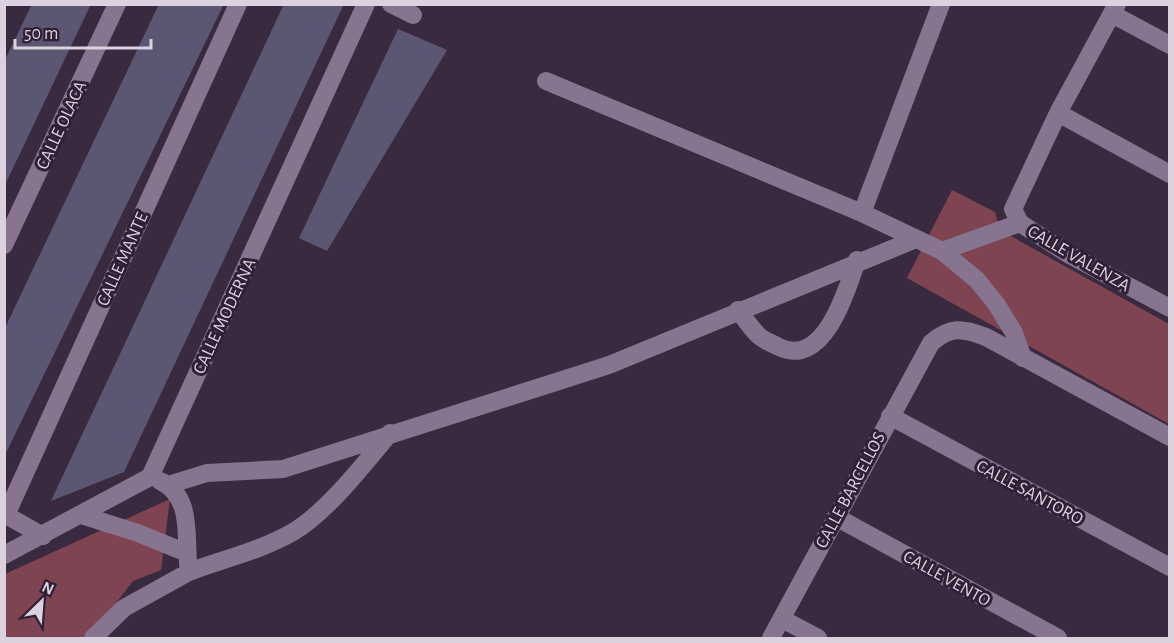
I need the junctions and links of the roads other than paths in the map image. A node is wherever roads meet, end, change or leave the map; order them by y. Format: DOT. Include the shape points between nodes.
graph roads {
  1 [pos="117,4"];
  2 [pos="238,4"];
  3 [pos="366,4"];
  4 [pos="390,4"];
  5 [pos="941,4"];
  6 [pos="1115,9"];
  7 [pos="413,15"];
  8 [pos="1170,45"];
  9 [pos="546,81"];
  10 [pos="1058,113"];
  11 [pos="1170,174"];
  12 [pos="862,213"];
  13 [pos="1020,223"];
  14 [pos="916,239"];
  15 [pos="4,245"];
  16 [pos="942,251"];
  17 [pos="857,260"];
  18 [pos="1170,309"];
  19 [pos="738,310"];
  20 [pos="1023,358"];
  21 [pos="891,416"];
  22 [pos="391,433"];
  23 [pos="1170,437"];
  24 [pos="150,477"];
  25 [pos="168,485"];
  26 [pos="5,514"];
  27 [pos="81,515"];
  28 [pos="836,517"];
  29 [pos="43,537"];
  30 [pos="187,553"];
  31 [pos="4,555"];
  32 [pos="1170,567"];
  33 [pos="189,572"];
  34 [pos="782,619"];
  35 [pos="93,639"];
  36 [pos="771,639"];
  37 [pos="818,639"];
  38 [pos="1058,639"];
  1 -- 15 [label="street, CALLE OLACA"];
  2 -- 26 [label="street, CALLE MANTE"];
  3 -- 24 [label="street, CALLE MODERNA"];
  4 -- 7 [label="street"];
  5 -- 12 [label="street"];
  6 -- 8 [label="street"];
  6 -- 10 [label="street"];
  9 -- 12 [label="street"];
  10 -- 11 [label="street"];
  10 -- 13 [label="street, CALLE VALENZA" via="1013,208"];
  12 -- 14 [label="street"];
  13 -- 16 [label="street"];
  13 -- 18 [label="street, CALLE VALENZA" via="1068,254"];
  14 -- 16 [label="street"];
  14 -- 17 [label="street"];
  16 -- 20 [label="street" via="977,280 997,306 1014,333"];
  17 -- 19 [label="street"];
  17 -- 19 [label="street" via="841,306 827,331 807,348 787,351 760,338"];
  19 -- 22 [label="street" via="609,365"];
  20 -- 21 [label="street, CALLE BARCELLOS" via="968,330 948,331 931,343"];
  20 -- 23 [label="street"];
  21 -- 28 [label="street, CALLE BARCELLOS"];
  21 -- 32 [label="street, CALLE SANTORO"];
  22 -- 25 [label="street" via="283,469 207,473"];
  22 -- 33 [label="street" via="357,472 294,531 255,550"];
  24 -- 25 [label="street"];
  24 -- 27 [label="street"];
  25 -- 30 [label="street" via="182,499"];
  26 -- 29 [label="street"];
  27 -- 29 [label="street"];
  27 -- 30 [label="street"];
  28 -- 34 [label="street, CALLE BARCELLOS"];
  28 -- 38 [label="street, CALLE VENTO"];
  29 -- 31 [label="street"];
  30 -- 33 [label="street"];
  33 -- 35 [label="street" via="124,608"];
  34 -- 36 [label="street, CALLE BARCELLOS"];
  34 -- 37 [label="street"];
}
